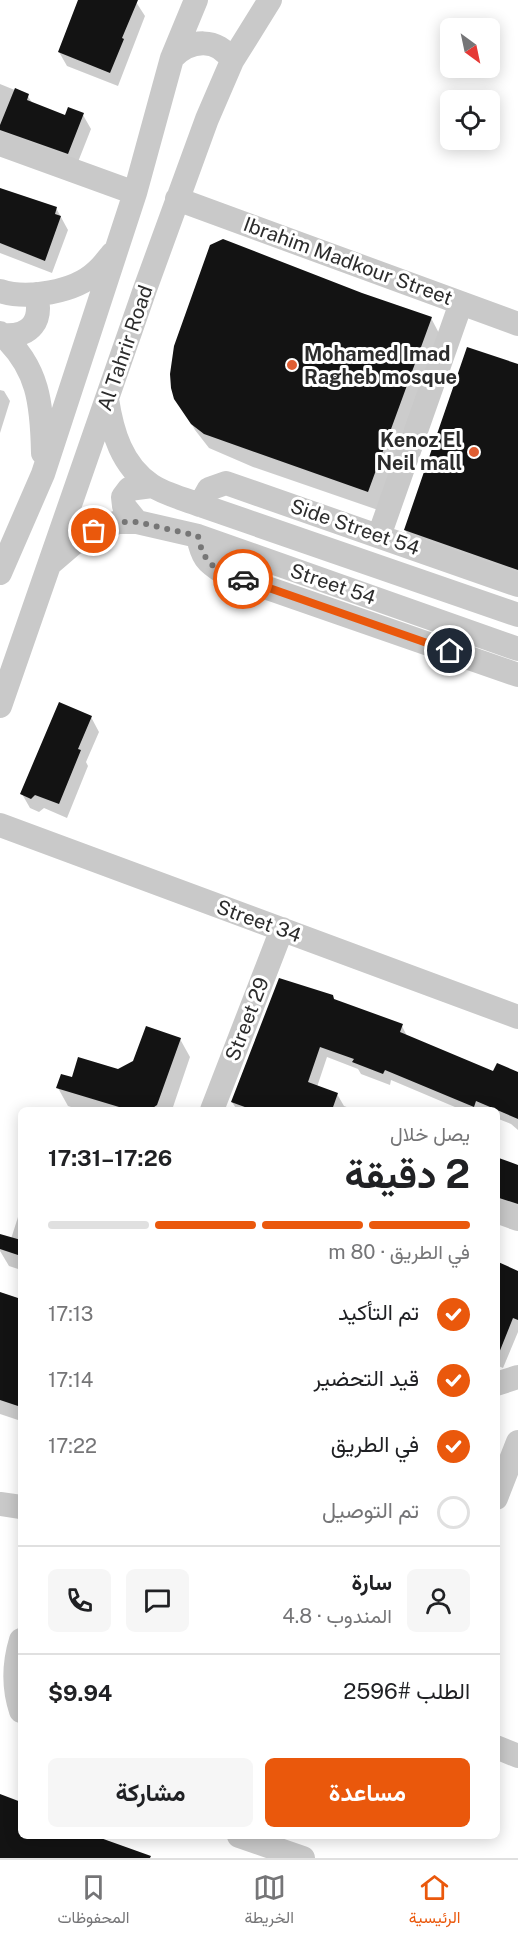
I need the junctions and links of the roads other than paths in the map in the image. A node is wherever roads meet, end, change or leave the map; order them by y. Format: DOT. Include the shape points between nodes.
graph roads {
  1 [pos="196,0"];
  2 [pos="270,0"];
  3 [pos="172,58"];
  4 [pos="232,61"];
  5 [pos="0,144"];
  6 [pos="135,193"];
  7 [pos="177,199"];
  8 [pos="115,249"];
  9 [pos="0,291"];
  10 [pos="36,294"];
  11 [pos="461,303"];
  12 [pos="518,324"];
  13 [pos="1,334"];
  14 [pos="107,399"];
  15 [pos="43,474"];
  16 [pos="152,486"];
  17 [pos="200,505"];
  18 [pos="137,522"];
  19 [pos="198,536"];
  20 [pos="379,536"];
  21 [pos="433,554"];
  22 [pos="51,563"];
  23 [pos="0,573"];
  24 [pos="423,582"];
  25 [pos="518,585"];
  26 [pos="518,615"];
  27 [pos="518,650"];
  28 [pos="518,675"];
  29 [pos="0,706"];
  30 [pos="0,825"];
  31 [pos="282,929"];
  32 [pos="518,1017"];
  33 [pos="219,1107"];
  34 [pos="500,1212"];
  35 [pos="518,1219"];
  36 [pos="518,1377"];
  37 [pos="500,1383"];
  38 [pos="518,1442"];
  39 [pos="500,1488"];
  40 [pos="0,1504"];
  41 [pos="18,1507"];
  42 [pos="18,1648"];
  43 [pos="18,1700"];
  44 [pos="500,1749"];
  45 [pos="518,1756"];
  46 [pos="248,1839"];
  47 [pos="303,1858"];
  1 -- 3 [label="street, Al Tahrir Road"];
  2 -- 4 [label="street, Al Tahrir Road"];
  3 -- 4 [label="street" via="179,50 198,42 227,52"];
  3 -- 6 [label="street, Al Tahrir Road"];
  4 -- 7 [label="street, Al Tahrir Road"];
  5 -- 6 [label="street"];
  6 -- 8 [label="street, Al Tahrir Road"];
  7 -- 11 [label="street, Ibrahim Madkour Street"];
  7 -- 14 [label="street, Al Tahrir Road"];
  8 -- 10 [label="street" via="96,273 70,287"];
  8 -- 15 [label="street, Al Tahrir Road"];
  9 -- 10 [label="street" via="11,295"];
  10 -- 13 [label="street" via="39,316 34,324 20,334"];
  11 -- 12 [label="street, Ibrahim Madkour Street"];
  11 -- 20 [label="street"];
  13 -- 15 [label="street" via="27,364 37,388 42,413"];
  14 -- 16 [label="street, Street 54" via="119,447 133,469"];
  14 -- 22 [label="street, Al Tahrir Road"];
  15 -- 23 [label="street, Al Tahrir Road"];
  16 -- 17 [label="street, Street 54"];
  16 -- 18 [label="street" via="129,489 123,497 124,506"];
  17 -- 20 [label="street, Side Street 54" via="209,489 226,483"];
  17 -- 24 [label="street, Street 54"];
  18 -- 19 [label="street, Street 54"];
  18 -- 22 [label="street, Street 54" via="118,522 94,531"];
  19 -- 27 [label="street, Street 54"];
  19 -- 28 [label="street" via="201,553 224,573"];
  20 -- 21 [label="street, Side Street 54"];
  21 -- 24 [label="street"];
  21 -- 25 [label="street, Side Street 54"];
  22 -- 29 [label="street, Al Tahrir Road"];
  24 -- 26 [label="street, Street 54"];
  30 -- 31 [label="street, Street 34"];
  31 -- 32 [label="street, Street 34"];
  31 -- 33 [label="street, Street 29"];
  34 -- 35 [label="street"];
  36 -- 37 [label="street"];
  38 -- 39 [label="street"];
  40 -- 41 [label="street"];
  42 -- 43 [label="street"];
  44 -- 45 [label="street"];
  46 -- 47 [label="street"];
}
